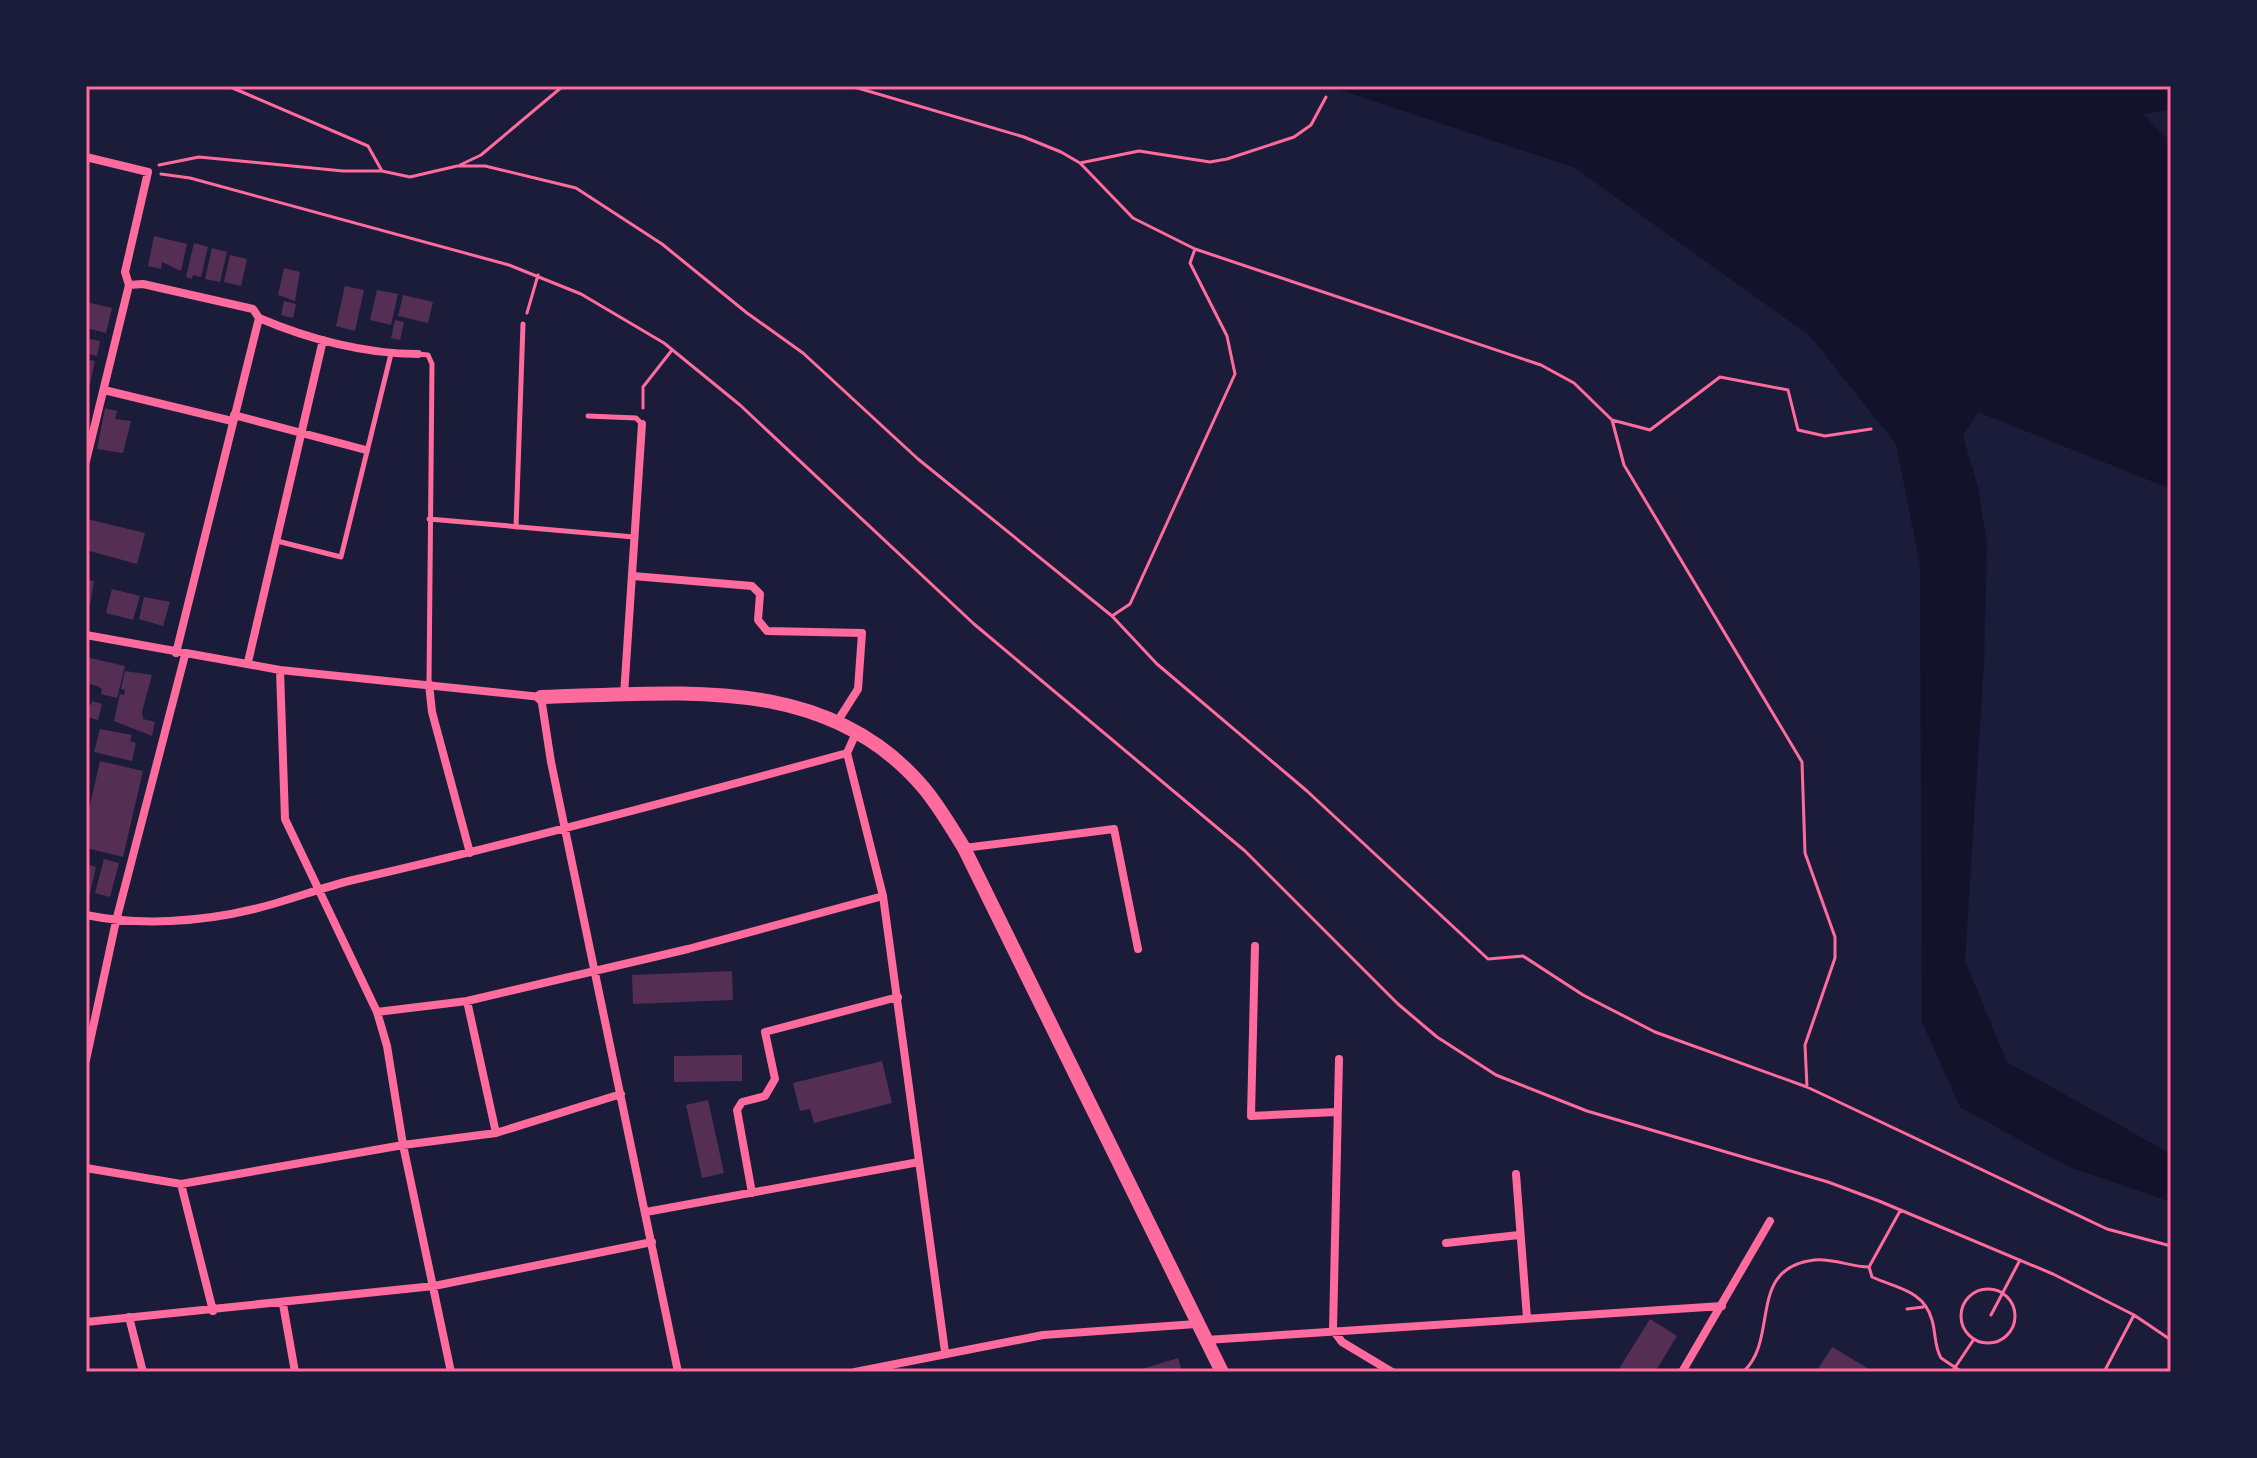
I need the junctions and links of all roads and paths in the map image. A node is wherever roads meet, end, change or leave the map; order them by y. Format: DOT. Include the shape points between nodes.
graph roads {
  1 [pos="228,86"];
  2 [pos="563,86"];
  3 [pos="851,86"];
  4 [pos="1326,97"];
  5 [pos="86,157"];
  6 [pos="1080,163"];
  7 [pos="457,166"];
  8 [pos="382,171"];
  9 [pos="148,172"];
  10 [pos="1195,249"];
  11 [pos="538,275"];
  12 [pos="129,285"];
  13 [pos="259,318"];
  14 [pos="523,324"];
  15 [pos="323,340"];
  16 [pos="672,350"];
  17 [pos="391,354"];
  18 [pos="418,354"];
  19 [pos="104,390"];
  20 [pos="588,416"];
  21 [pos="233,418"];
  22 [pos="1612,420"];
  23 [pos="642,424"];
  24 [pos="1871,429"];
  25 [pos="302,432"];
  26 [pos="366,450"];
  27 [pos="86,461"];
  28 [pos="429,519"];
  29 [pos="516,528"];
  30 [pos="635,537"];
  31 [pos="276,541"];
  32 [pos="633,576"];
  33 [pos="1112,616"];
  34 [pos="86,635"];
  35 [pos="180,654"];
  36 [pos="248,662"];
  37 [pos="280,670"];
  38 [pos="429,684"];
  39 [pos="624,695"];
  40 [pos="541,697"];
  41 [pos="837,722"];
  42 [pos="856,733"];
  43 [pos="847,753"];
  44 [pos="566,827"];
  45 [pos="964,848"];
  46 [pos="470,853"];
  47 [pos="317,888"];
  48 [pos="883,896"];
  49 [pos="86,915"];
  50 [pos="116,921"];
  51 [pos="1255,946"];
  52 [pos="1138,949"];
  53 [pos="595,969"];
  54 [pos="898,997"];
  55 [pos="467,1001"];
  56 [pos="377,1012"];
  57 [pos="1339,1059"];
  58 [pos="86,1060"];
  59 [pos="1807,1087"];
  60 [pos="621,1094"];
  61 [pos="1336,1112"];
  62 [pos="496,1133"];
  63 [pos="403,1145"];
  64 [pos="919,1162"];
  65 [pos="86,1168"];
  66 [pos="1516,1174"];
  67 [pos="181,1184"];
  68 [pos="752,1193"];
  69 [pos="1900,1210"];
  70 [pos="646,1212"];
  71 [pos="1770,1221"];
  72 [pos="1519,1235"];
  73 [pos="652,1242"];
  74 [pos="1446,1243"];
  75 [pos="2171,1246"];
  76 [pos="2020,1260"];
  77 [pos="1869,1267"];
  78 [pos="434,1286"];
  79 [pos="2002,1292"];
  80 [pos="283,1304"];
  81 [pos="1722,1306"];
  82 [pos="1925,1306"];
  83 [pos="1907,1309"];
  84 [pos="213,1311"];
  85 [pos="1991,1315"];
  86 [pos="2134,1315"];
  87 [pos="129,1317"];
  88 [pos="1527,1318"];
  89 [pos="86,1322"];
  90 [pos="1196,1324"];
  91 [pos="1333,1330"];
  92 [pos="1974,1339"];
  93 [pos="1206,1340"];
  94 [pos="2171,1340"];
  95 [pos="945,1352"];
  96 [pos="1953,1370"];
  97 [pos="143,1372"];
  98 [pos="295,1372"];
  99 [pos="451,1372"];
  100 [pos="678,1372"];
  101 [pos="855,1372"];
  102 [pos="1222,1372"];
  103 [pos="1392,1372"];
  104 [pos="1682,1372"];
  105 [pos="1743,1372"];
  106 [pos="1962,1372"];
  107 [pos="2104,1372"];
  1 -- 8 [label="path" via="368,146"];
  2 -- 7 [label="path" via="481,155"];
  3 -- 6 [label="path" via="1024,137"];
  4 -- 6 [label="path" via="1311,125 1294,137 1227,159 1210,162 1139,151"];
  5 -- 9 [label="street"];
  6 -- 10 [label="path" via="1133,218"];
  7 -- 8 [label="path" via="410,177"];
  7 -- 33 [label="path" via="485,166 576,188 662,244 803,353 918,459"];
  8 -- 9 [label="path" via="199,157 164,162"];
  9 -- 11 [label="path" via="190,178"];
  9 -- 12 [label="street" via="125,272"];
  10 -- 22 [label="path" via="1541,365 1574,383"];
  10 -- 33 [label="path" via="1190,263 1227,336 1235,374 1130,604"];
  11 -- 14 [label="path"];
  11 -- 16 [label="path" via="602,305"];
  12 -- 13 [label="street" via="253,309"];
  12 -- 19 [label="street"];
  13 -- 15 [label="street"];
  13 -- 21 [label="street"];
  14 -- 29 [label="lane"];
  15 -- 17 [label="street"];
  15 -- 25 [label="street"];
  16 -- 23 [label="path" via="640,392"];
  16 -- 69 [label="path" via="740,405 974,624 1195,807 1398,1004 1469,1060 1525,1089 1587,1111 1828,1182"];
  17 -- 18 [label="street"];
  17 -- 26 [label="lane"];
  18 -- 28 [label="lane" via="428,355 432,364"];
  19 -- 21 [label="street"];
  19 -- 27 [label="street"];
  20 -- 23 [label="lane" via="636,418"];
  21 -- 25 [label="street"];
  21 -- 35 [label="street"];
  22 -- 24 [label="path" via="1650,430 1720,377 1788,390 1798,430 1825,436"];
  22 -- 59 [label="path" via="1624,465 1802,762 1805,853 1835,937 1835,958 1805,1045"];
  23 -- 30 [label="street"];
  25 -- 26 [label="street"];
  25 -- 31 [label="street"];
  26 -- 31 [label="lane" via="341,557"];
  28 -- 29 [label="lane"];
  28 -- 38 [label="lane"];
  29 -- 30 [label="lane"];
  30 -- 32 [label="street"];
  31 -- 36 [label="street"];
  32 -- 39 [label="street"];
  32 -- 41 [label="street" via="752,586 760,594 758,620 767,631 862,633 858,689"];
  33 -- 59 [label="path" via="1157,664 1307,791 1488,959 1523,956 1655,1032"];
  34 -- 35 [label="street"];
  35 -- 36 [label="street"];
  35 -- 50 [label="street"];
  36 -- 37 [label="street"];
  37 -- 38 [label="street"];
  37 -- 47 [label="street" via="285,819"];
  38 -- 40 [label="street"];
  38 -- 46 [label="street"];
  39 -- 40 [label="street"];
  39 -- 41 [label="street" via="746,696 798,705"];
  40 -- 44 [label="street"];
  41 -- 42 [label="street"];
  42 -- 43 [label="street"];
  42 -- 45 [label="street" via="922,785"];
  43 -- 44 [label="street"];
  43 -- 48 [label="street"];
  44 -- 46 [label="street"];
  44 -- 53 [label="street"];
  45 -- 52 [label="street" via="1114,829"];
  45 -- 90 [label="street"];
  46 -- 47 [label="street"];
  47 -- 50 [label="street" via="254,909"];
  47 -- 56 [label="street"];
  48 -- 53 [label="street"];
  48 -- 54 [label="street"];
  49 -- 50 [label="street"];
  50 -- 58 [label="street"];
  51 -- 61 [label="street" via="1251,1116"];
  53 -- 55 [label="street"];
  53 -- 60 [label="street"];
  54 -- 64 [label="street"];
  54 -- 68 [label="street" via="765,1032 775,1079 765,1096 742,1102 737,1110"];
  55 -- 56 [label="street"];
  55 -- 62 [label="street"];
  56 -- 63 [label="street"];
  57 -- 61 [label="street"];
  59 -- 75 [label="path" via="2107,1229"];
  60 -- 62 [label="street"];
  60 -- 70 [label="street"];
  61 -- 91 [label="street"];
  62 -- 63 [label="street"];
  63 -- 67 [label="street"];
  63 -- 78 [label="street"];
  64 -- 68 [label="street"];
  64 -- 95 [label="street"];
  65 -- 67 [label="street"];
  66 -- 72 [label="street"];
  67 -- 84 [label="street"];
  68 -- 70 [label="street"];
  69 -- 76 [label="path"];
  69 -- 77 [label="path"];
  70 -- 73 [label="street"];
  71 -- 81 [label="street"];
  72 -- 74 [label="street"];
  72 -- 88 [label="street"];
  73 -- 78 [label="street"];
  73 -- 100 [label="street"];
  76 -- 79 [label="path"];
  76 -- 86 [label="path"];
  77 -- 82 [label="path" via="1872,1277 1903,1288"];
  77 -- 105 [label="path" via="1821,1260 1788,1269 1768,1297 1762,1343"];
  78 -- 80 [label="street"];
  78 -- 99 [label="street"];
  79 -- 85 [label="path"];
  79 -- 92 [label="path" via="1983,1288 1966,1298 1962,1319"];
  79 -- 92 [label="path" via="2014,1307 2012,1330 1995,1343"];
  80 -- 84 [label="street"];
  80 -- 98 [label="street"];
  81 -- 88 [label="street"];
  81 -- 104 [label="street"];
  82 -- 83 [label="path"];
  82 -- 96 [label="path" via="1937,1352"];
  84 -- 87 [label="street"];
  86 -- 94 [label="path"];
  86 -- 107 [label="path"];
  87 -- 89 [label="street"];
  87 -- 97 [label="street"];
  88 -- 91 [label="street"];
  90 -- 93 [label="street"];
  90 -- 95 [label="street" via="1043,1335"];
  91 -- 93 [label="street"];
  91 -- 103 [label="street" via="1342,1342"];
  92 -- 96 [label="path"];
  93 -- 102 [label="street"];
  95 -- 101 [label="street"];
  96 -- 106 [label="path"];
}
